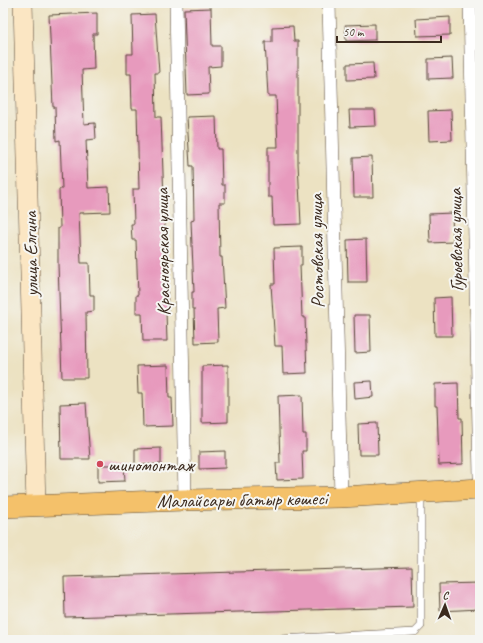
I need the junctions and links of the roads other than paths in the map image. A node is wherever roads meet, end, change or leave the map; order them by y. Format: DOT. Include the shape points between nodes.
graph roads {
  1 [pos="23,3"];
  2 [pos="176,3"];
  3 [pos="328,3"];
  4 [pos="470,3"];
  5 [pos="480,476"];
  6 [pos="480,489"];
  7 [pos="420,492"];
  8 [pos="341,497"];
  9 [pos="185,500"];
  10 [pos="36,506"];
  11 [pos="3,507"];
  12 [pos="261,640"];
  1 -- 10 [label="street, улица Елгина"];
  2 -- 9 [label="street, Красноярская улица"];
  3 -- 8 [label="street, Ростовская улица"];
  4 -- 5 [label="street, Гурьевская улица"];
  6 -- 7 [label="main road, Малайсары батыр көшесі"];
  7 -- 8 [label="main road, Малайсары батыр көшесі"];
  7 -- 12 [label="lane" via="421,626 415,632"];
  8 -- 9 [label="main road, Малайсары батыр көшесі"];
  9 -- 10 [label="main road, Малайсары батыр көшесі"];
  10 -- 11 [label="main road, Малайсары батыр көшесі"];
}
